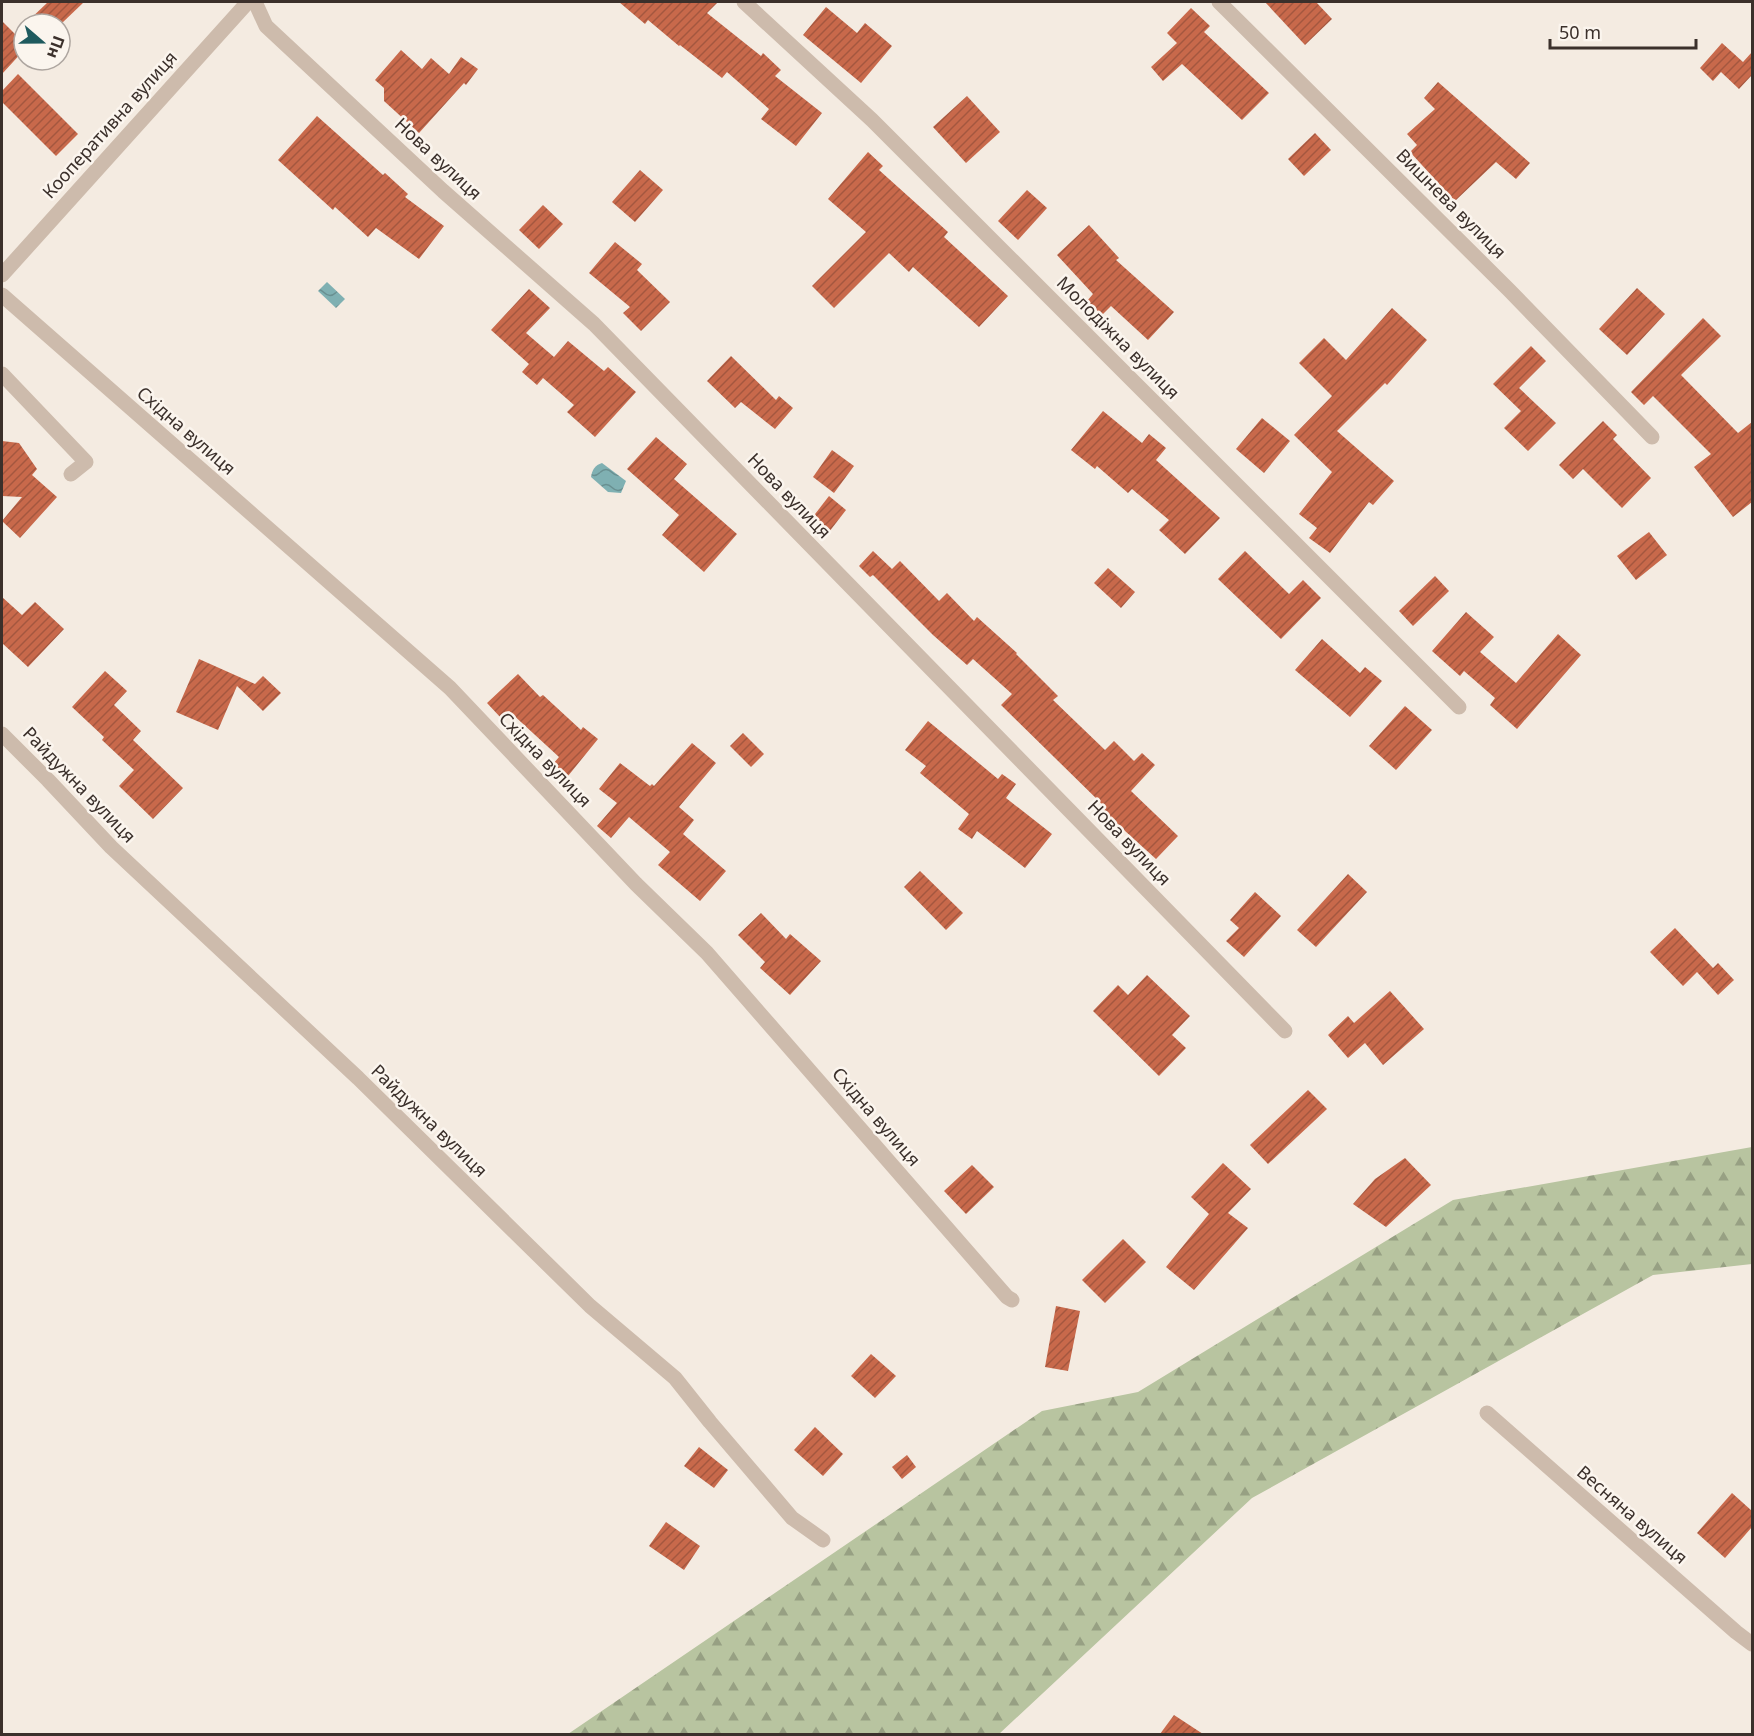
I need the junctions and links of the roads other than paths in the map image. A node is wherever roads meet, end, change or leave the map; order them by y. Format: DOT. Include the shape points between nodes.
graph roads {
  1 [pos="248,2"];
  2 [pos="255,2"];
  3 [pos="744,2"];
  4 [pos="1220,2"];
  5 [pos="3,269"];
  6 [pos="2,295"];
  7 [pos="2,374"];
  8 [pos="1652,437"];
  9 [pos="71,474"];
  10 [pos="1459,707"];
  11 [pos="2,734"];
  12 [pos="1285,1031"];
  13 [pos="1012,1300"];
  14 [pos="1487,1413"];
  15 [pos="823,1540"];
  16 [pos="1752,1644"];
  1 -- 5 [label="street, Кооперативна вулиця"];
  2 -- 12 [label="street, Нова вулиця" via="266,26 443,191 594,324"];
  3 -- 10 [label="street, Молодіжна вулиця" via="889,137"];
  4 -- 8 [label="street, Вишнева вулиця"];
  6 -- 13 [label="street, Східна вулиця" via="450,688 706,953"];
  7 -- 9 [label="street" via="86,462"];
  11 -- 15 [label="street, Райдужна вулиця" via="111,847 358,1078 590,1306 675,1378 792,1518"];
  14 -- 16 [label="street, Весняна вулиця"];
}
